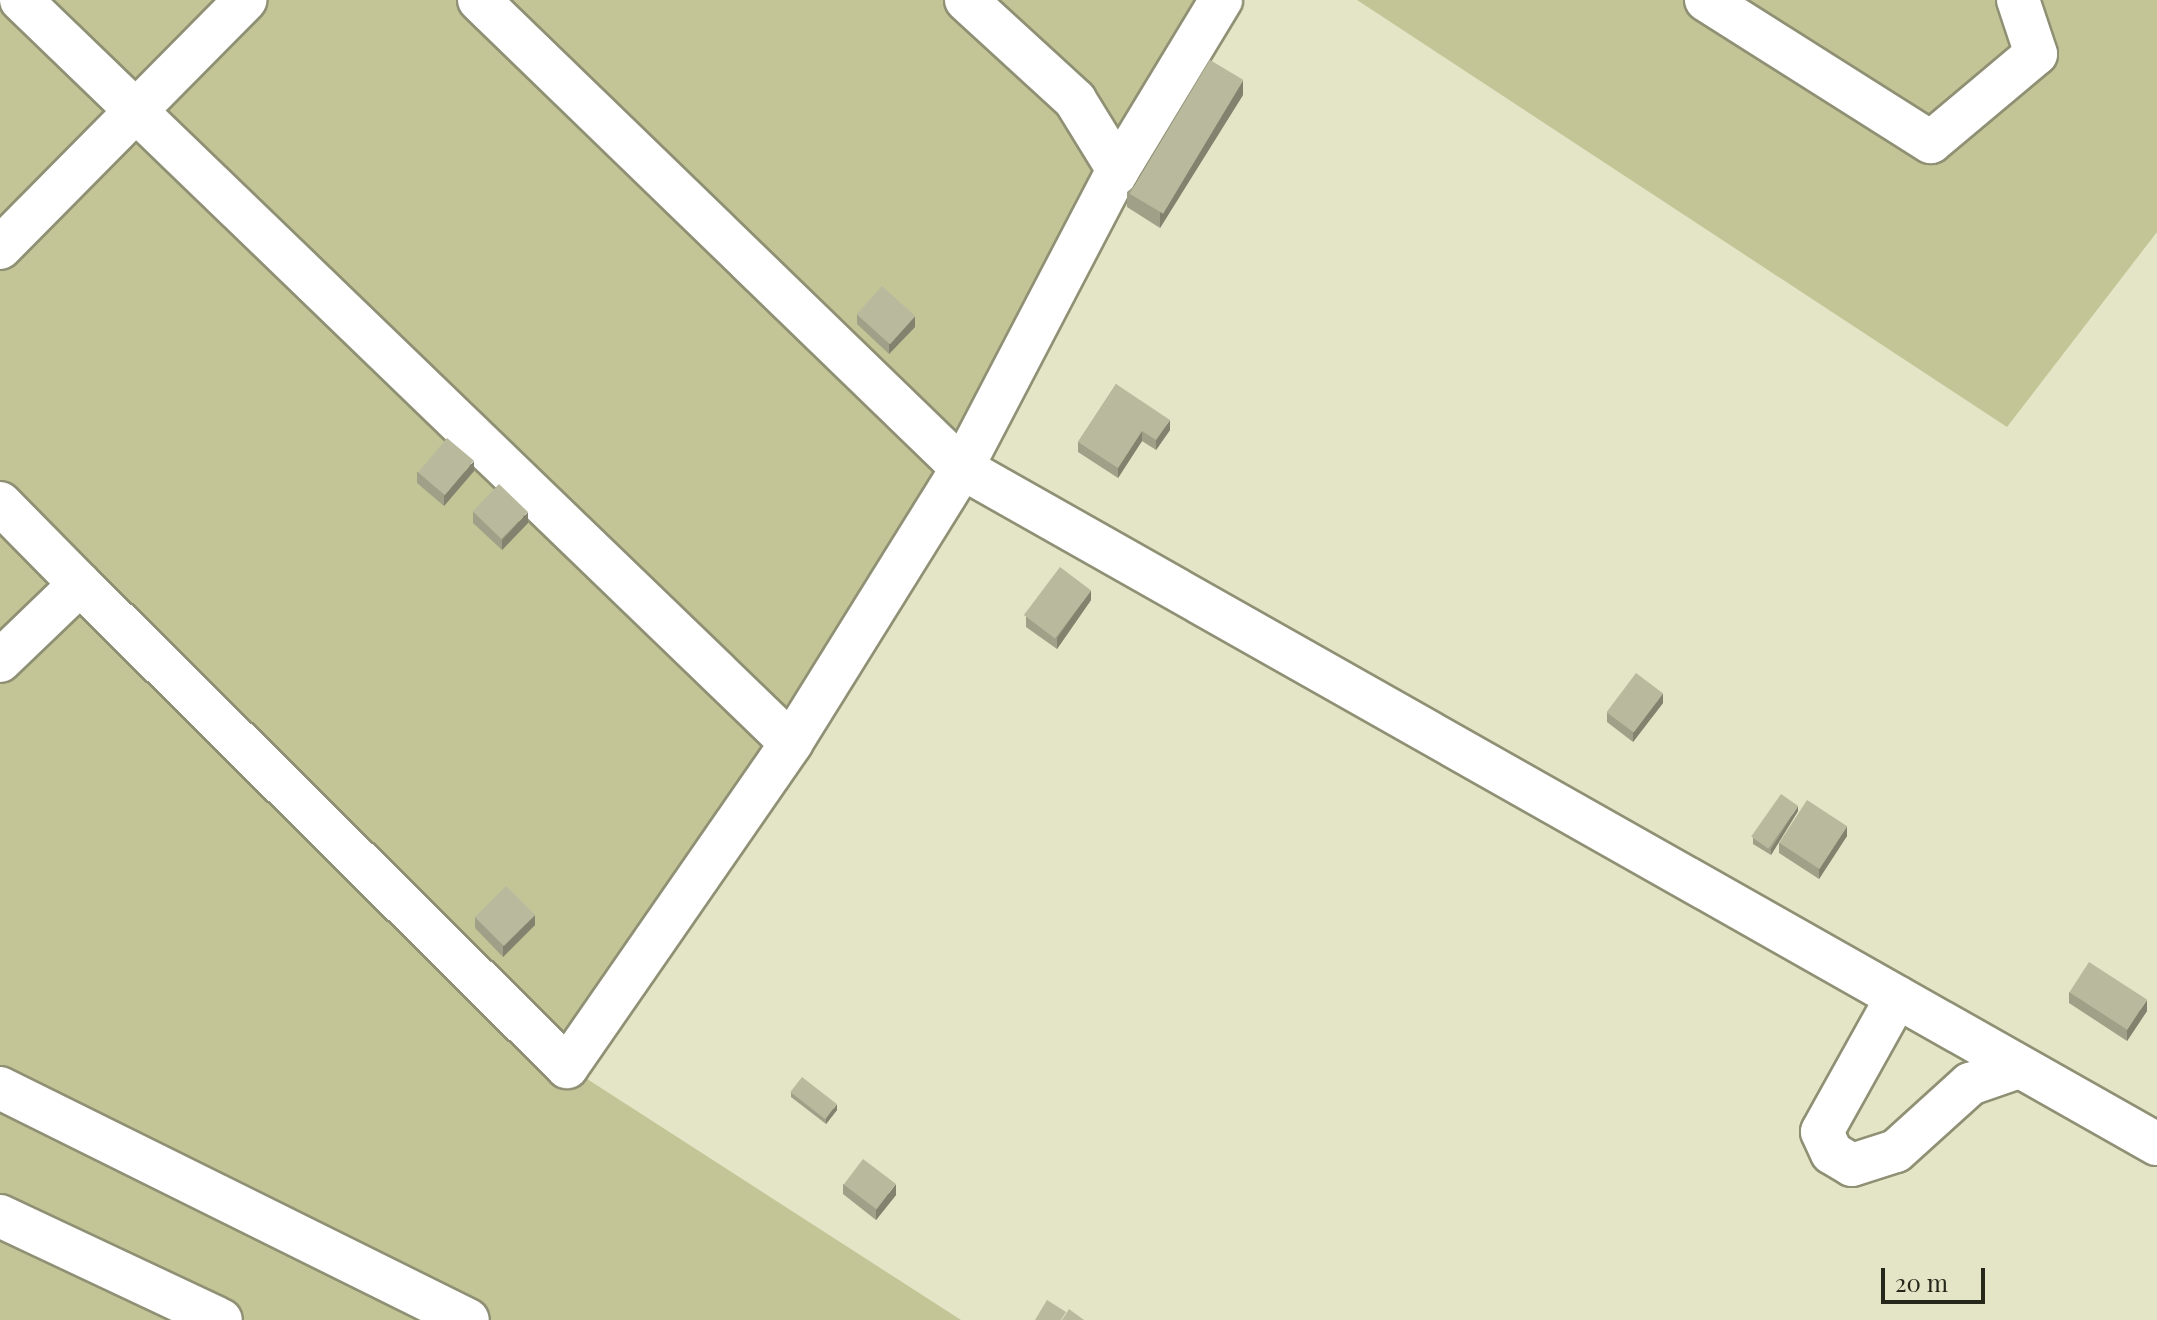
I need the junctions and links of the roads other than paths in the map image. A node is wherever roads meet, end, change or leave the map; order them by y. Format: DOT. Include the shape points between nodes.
graph roads {
  1 [pos="21,0"];
  2 [pos="245,0"];
  3 [pos="479,0"];
  4 [pos="966,0"];
  5 [pos="1221,0"];
  6 [pos="1706,0"];
  7 [pos="2018,0"];
  8 [pos="138,110"];
  9 [pos="1118,170"];
  10 [pos="0,248"];
  11 [pos="962,468"];
  12 [pos="0,503"];
  13 [pos="80,584"];
  14 [pos="0,661"];
  15 [pos="791,743"];
  16 [pos="1897,997"];
  17 [pos="2019,1067"];
  18 [pos="0,1088"];
  19 [pos="2157,1144"];
  20 [pos="0,1216"];
  21 [pos="221,1320"];
  22 [pos="468,1320"];
  1 -- 8 [label="street"];
  2 -- 8 [label="street"];
  3 -- 11 [label="street"];
  4 -- 9 [label="street" via="1075,100"];
  5 -- 9 [label="street"];
  6 -- 7 [label="street" via="1931,142 2036,54"];
  8 -- 10 [label="street"];
  8 -- 15 [label="street"];
  9 -- 11 [label="street"];
  11 -- 15 [label="street"];
  11 -- 16 [label="street"];
  12 -- 13 [label="street"];
  13 -- 14 [label="street"];
  13 -- 15 [label="street" via="567,1067"];
  16 -- 17 [label="street"];
  16 -- 17 [label="street" via="1822,1132 1842,1159 1872,1163 1896,1151 1970,1084"];
  17 -- 19 [label="street"];
  18 -- 22 [label="street"];
  20 -- 21 [label="street"];
}
